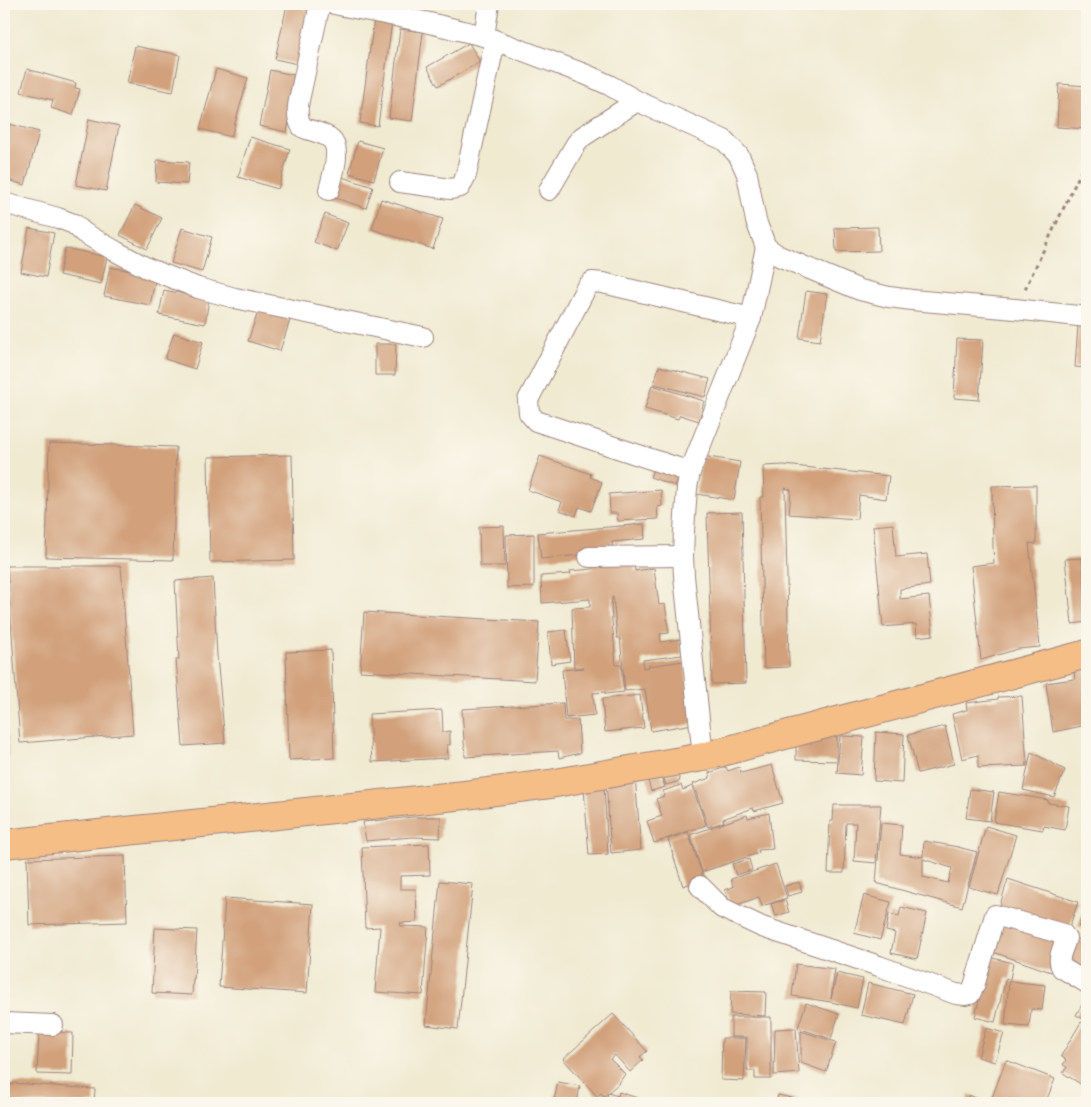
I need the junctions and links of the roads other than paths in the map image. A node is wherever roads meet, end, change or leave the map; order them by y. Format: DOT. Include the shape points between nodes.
graph roads {
  1 [pos="320,4"];
  2 [pos="489,4"];
  3 [pos="342,5"];
  4 [pos="490,38"];
  5 [pos="637,101"];
  6 [pos="400,182"];
  7 [pos="330,190"];
  8 [pos="549,190"];
  9 [pos="4,203"];
  10 [pos="766,247"];
  11 [pos="1087,317"];
  12 [pos="751,318"];
  13 [pos="423,337"];
  14 [pos="690,472"];
  15 [pos="683,556"];
  16 [pos="590,557"];
  17 [pos="1087,654"];
  18 [pos="703,757"];
  19 [pos="4,844"];
  20 [pos="700,886"];
  21 [pos="1087,983"];
  22 [pos="4,1024"];
  23 [pos="53,1025"];
  1 -- 7 [label="street" via="298,105 298,119 302,127 331,138 335,144"];
  2 -- 4 [label="street"];
  3 -- 4 [label="street"];
  4 -- 5 [label="street" via="587,75"];
  4 -- 6 [label="street" via="466,175 460,187 451,189"];
  5 -- 8 [label="street" via="582,137"];
  5 -- 10 [label="street" via="724,140 732,148 747,174 756,221"];
  9 -- 13 [label="street" via="74,224 84,233 147,268 198,288"];
  10 -- 11 [label="street" via="860,290 889,297"];
  10 -- 12 [label="street"];
  12 -- 14 [label="street"];
  12 -- 14 [label="street" via="592,282 528,400 529,413 536,421"];
  14 -- 15 [label="street"];
  15 -- 16 [label="street"];
  15 -- 18 [label="street"];
  17 -- 18 [label="main road"];
  18 -- 19 [label="main road" via="550,784 465,795"];
  20 -- 21 [label="street" via="722,908 762,927 964,996 970,994 974,986 995,915 1063,934 1066,938 1060,964"];
  22 -- 23 [label="street"];
}
